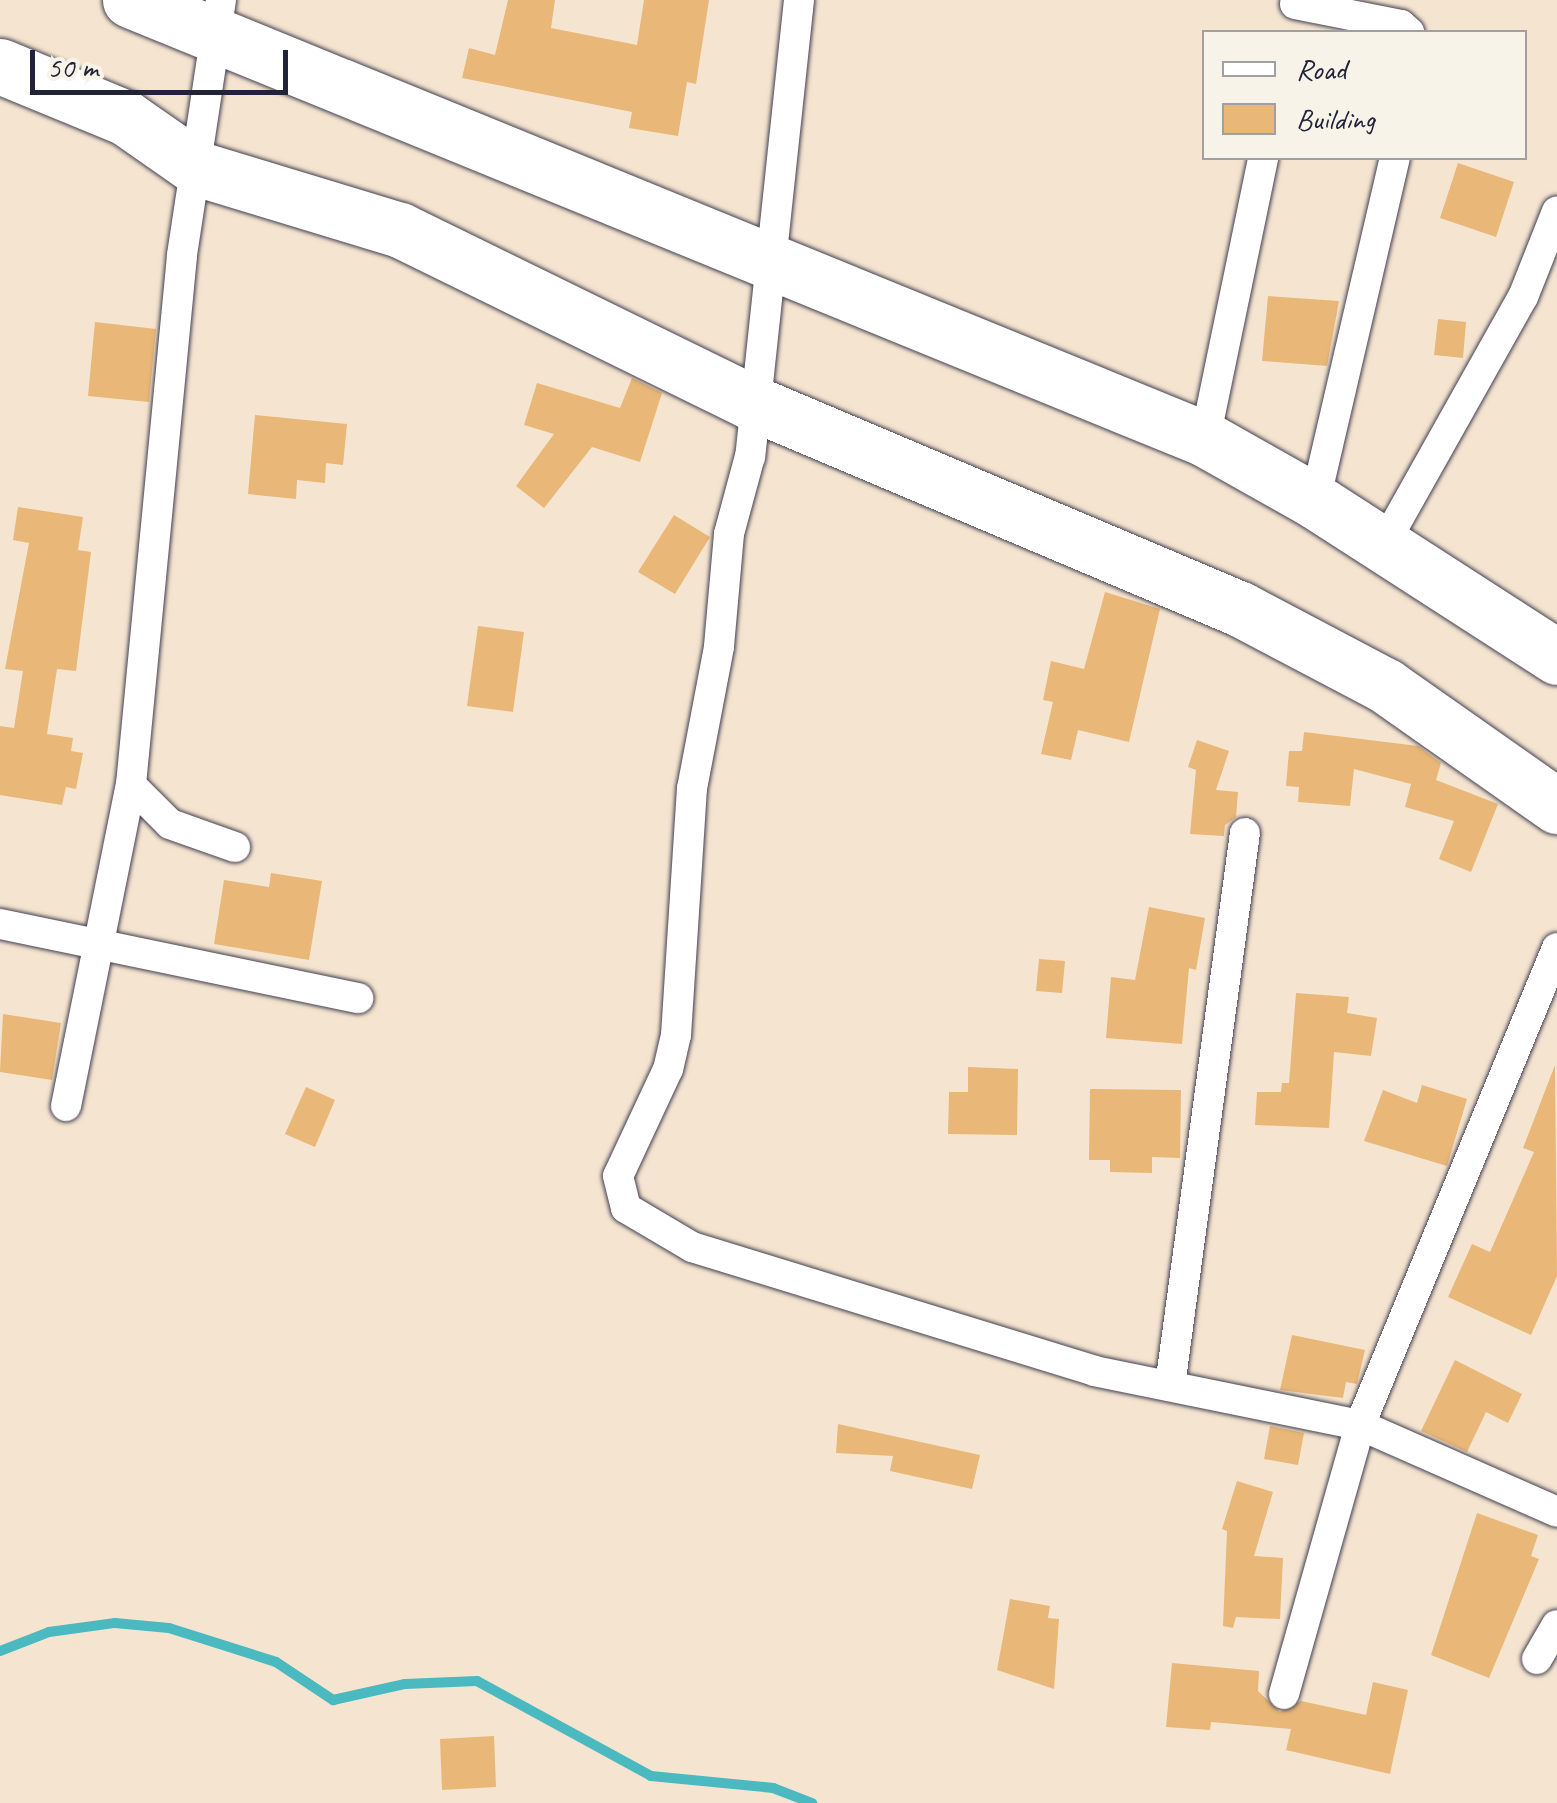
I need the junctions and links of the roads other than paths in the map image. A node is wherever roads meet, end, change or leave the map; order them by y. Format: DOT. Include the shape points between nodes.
graph roads {
  1 [pos="130,0"];
  2 [pos="799,0"];
  3 [pos="1293,12"];
  4 [pos="219,19"];
  5 [pos="1408,30"];
  6 [pos="0,66"];
  7 [pos="1263,160"];
  8 [pos="1395,160"];
  9 [pos="199,169"];
  10 [pos="1557,212"];
  11 [pos="771,258"];
  12 [pos="1548,277"];
  13 [pos="753,403"];
  14 [pos="1205,439"];
  15 [pos="1315,501"];
  16 [pos="1383,546"];
  17 [pos="1557,657"];
  18 [pos="131,785"];
  19 [pos="1557,806"];
  20 [pos="1245,833"];
  21 [pos="235,847"];
  22 [pos="0,924"];
  23 [pos="99,944"];
  24 [pos="1557,948"];
  25 [pos="358,998"];
  26 [pos="66,1106"];
  27 [pos="1170,1386"];
  28 [pos="1360,1425"];
  29 [pos="1557,1512"];
  30 [pos="1557,1626"];
  31 [pos="1537,1659"];
  32 [pos="1284,1694"];
  1 -- 4 [label="highway"];
  2 -- 11 [label="street"];
  3 -- 5 [label="street"];
  4 -- 9 [label="street"];
  4 -- 11 [label="highway"];
  6 -- 9 [label="highway" via="126,118"];
  7 -- 14 [label="street"];
  8 -- 15 [label="street"];
  9 -- 13 [label="highway" via="400,230"];
  9 -- 18 [label="street" via="182,256"];
  10 -- 12 [label="street"];
  11 -- 13 [label="street"];
  11 -- 14 [label="highway"];
  12 -- 16 [label="street"];
  13 -- 19 [label="highway" via="1240,609 1386,686"];
  13 -- 27 [label="street" via="750,456 729,534 719,647 692,788 676,1035 668,1070 618,1176 626,1208 692,1247 1094,1370"];
  14 -- 15 [label="highway"];
  15 -- 16 [label="highway"];
  16 -- 17 [label="highway"];
  18 -- 21 [label="street" via="170,824"];
  18 -- 23 [label="street"];
  20 -- 27 [label="street"];
  22 -- 23 [label="street"];
  23 -- 25 [label="street"];
  23 -- 26 [label="street"];
  24 -- 28 [label="street"];
  27 -- 28 [label="street"];
  28 -- 29 [label="street"];
  28 -- 32 [label="street"];
  30 -- 31 [label="street"];
}
